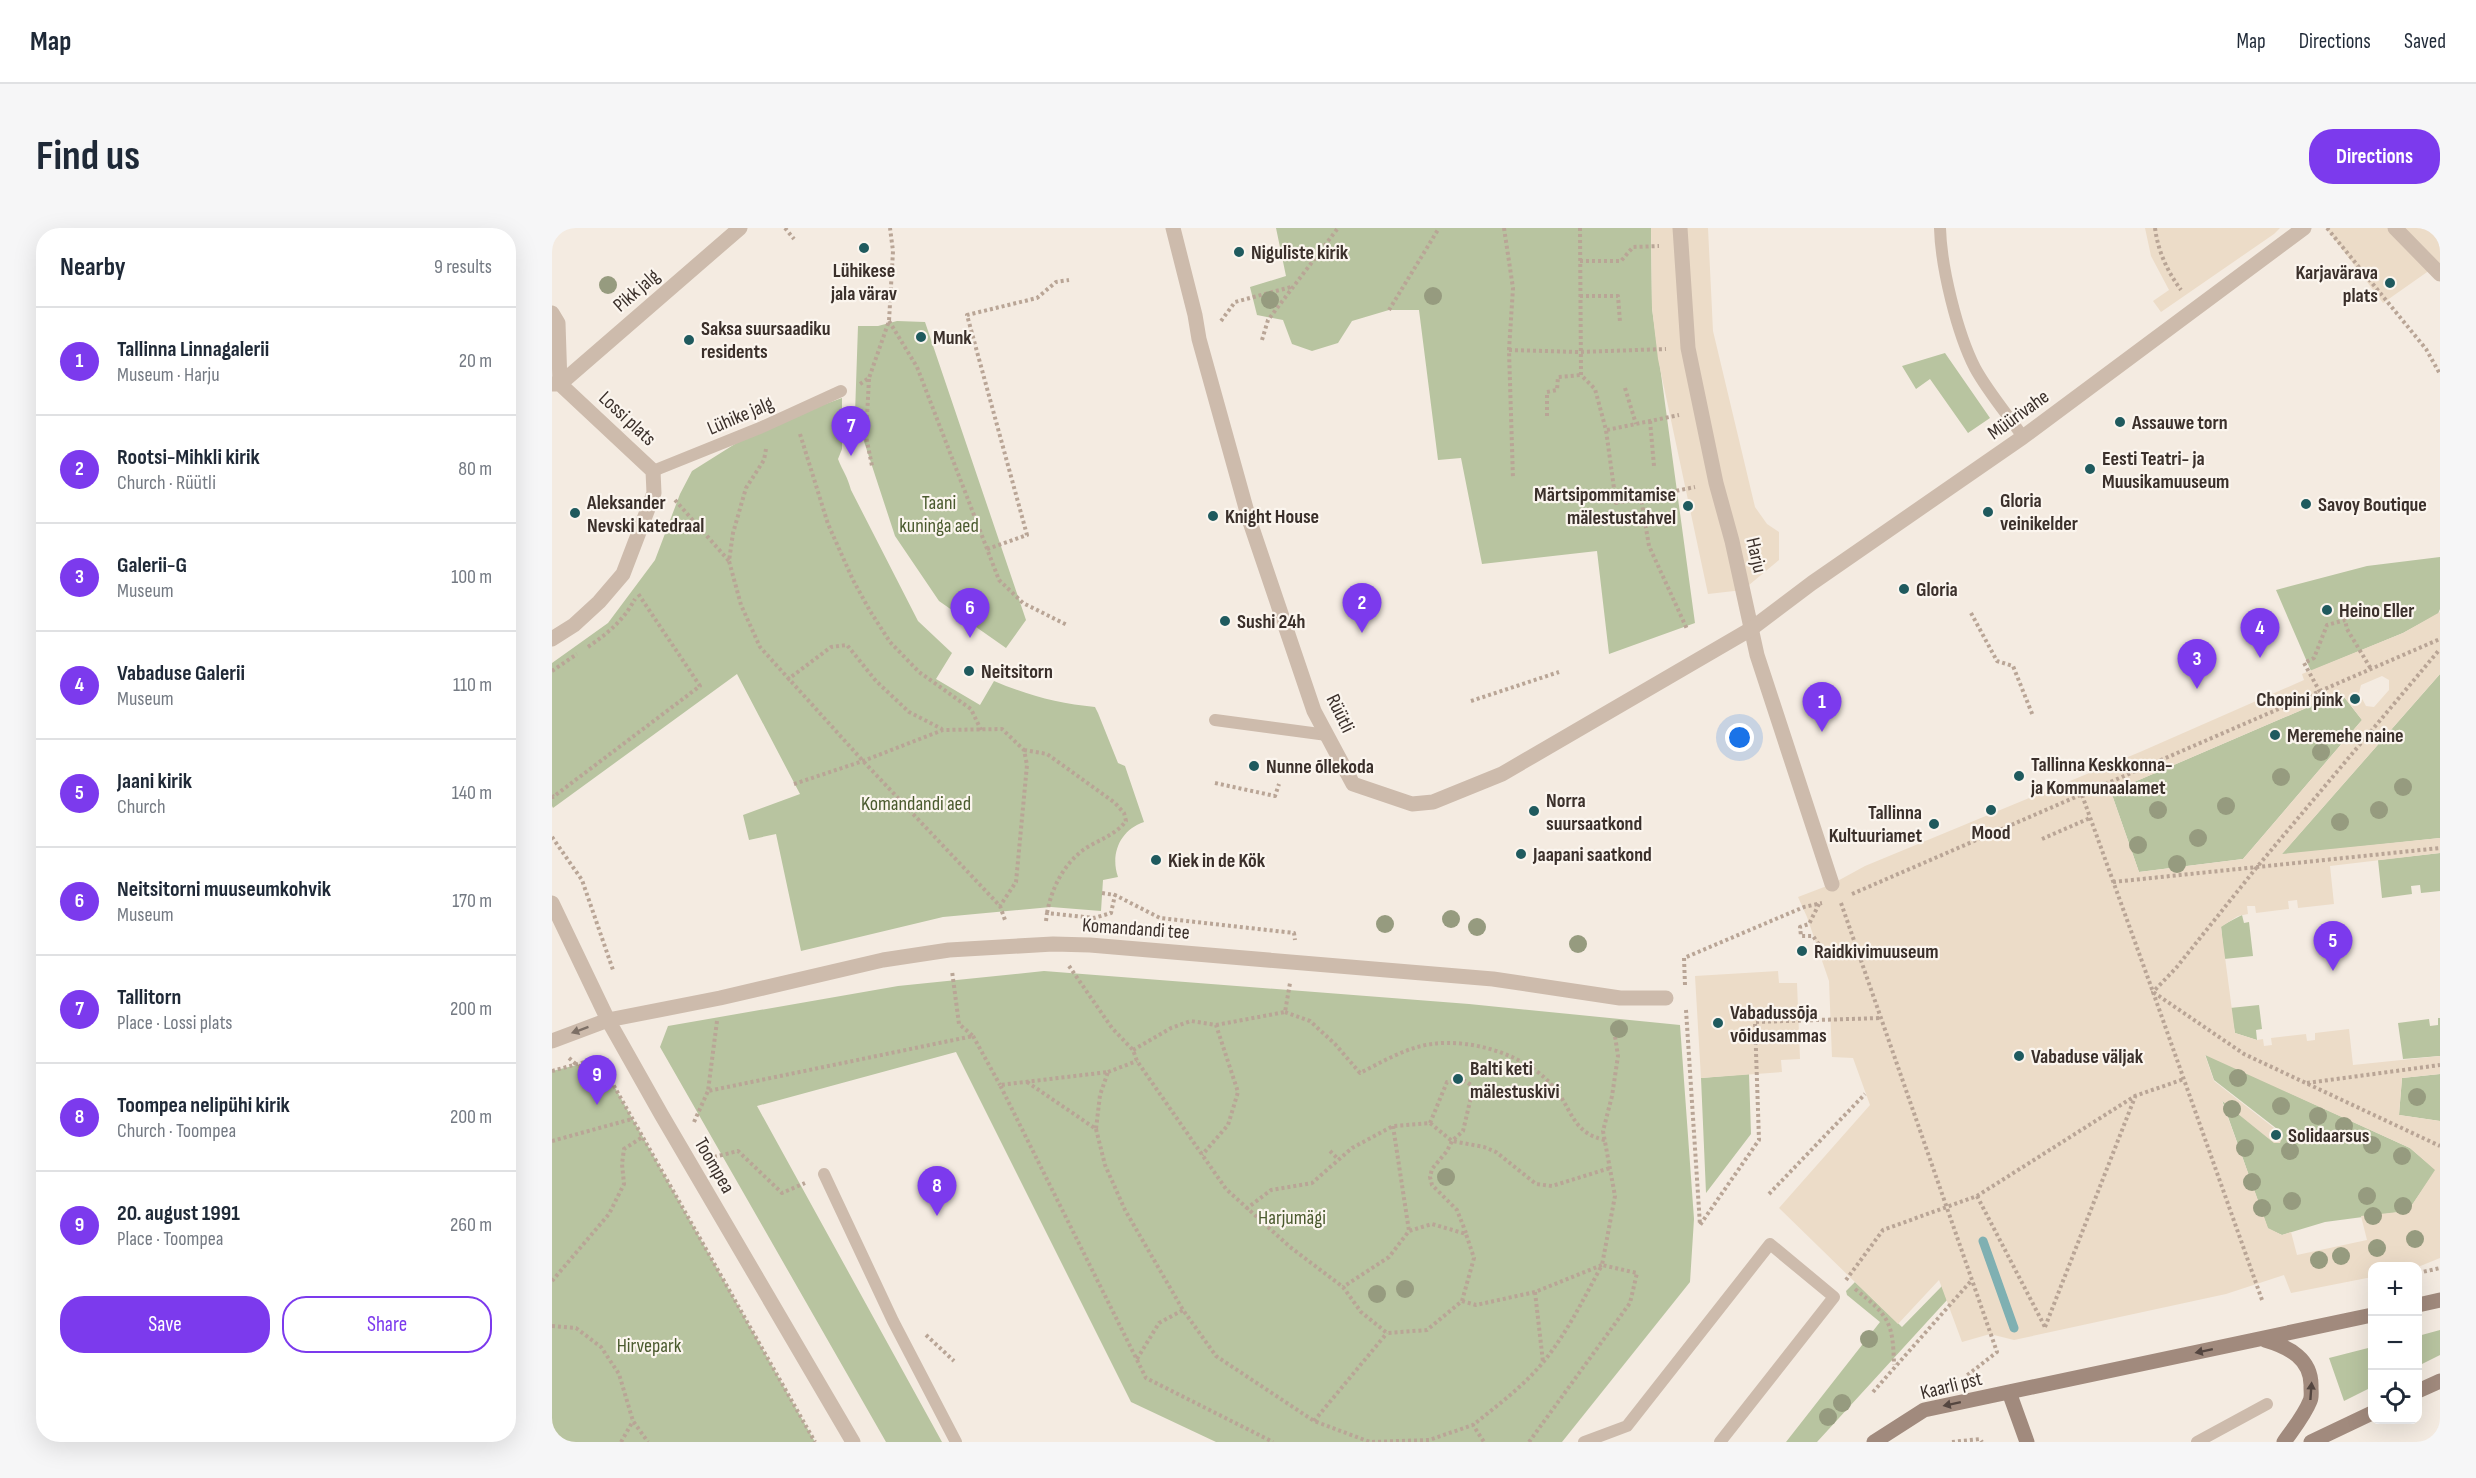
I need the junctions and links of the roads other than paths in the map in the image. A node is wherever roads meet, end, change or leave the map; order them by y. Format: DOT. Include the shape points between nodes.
graph roads {
  1 [pos="740,228"];
  2 [pos="1173,228"];
  3 [pos="1680,228"];
  4 [pos="1940,228"];
  5 [pos="2304,228"];
  6 [pos="2395,228"];
  7 [pos="2439,270"];
  8 [pos="552,313"];
  9 [pos="556,384"];
  10 [pos="841,391"];
  11 [pos="2024,437"];
  12 [pos="653,471"];
  13 [pos="1752,629"];
  14 [pos="552,639"];
  15 [pos="1215,720"];
  16 [pos="1327,735"];
  17 [pos="1832,884"];
  18 [pos="552,903"];
  19 [pos="1666,998"];
  20 [pos="608,1020"];
  21 [pos="552,1041"];
  22 [pos="824,1174"];
  23 [pos="2368,1316"];
  24 [pos="2261,1339"];
  25 [pos="2440,1381"];
  26 [pos="2422,1389"];
  27 [pos="2009,1392"];
  28 [pos="2267,1404"];
  29 [pos="2368,1415"];
  30 [pos="853,1442"];
  31 [pos="956,1442"];
  32 [pos="1584,1442"];
  33 [pos="1720,1442"];
  34 [pos="1874,1442"];
  35 [pos="2027,1442"];
  36 [pos="2197,1442"];
  37 [pos="2284,1442"];
  38 [pos="2311,1442"];
  1 -- 9 [label="street, Pikk jalg"];
  2 -- 16 [label="street, Rüütli" via="1249,519 1314,711"];
  3 -- 13 [label="street, Harju" via="1688,348"];
  4 -- 11 [label="lane" via="1964,340 1976,369"];
  5 -- 11 [label="street, Müürivahe"];
  6 -- 7 [label="street"];
  8 -- 9 [label="street" via="558,323"];
  9 -- 12 [label="street, Lossi plats"];
  10 -- 12 [label="lane, Lühike jalg"];
  11 -- 13 [label="street, Müürivahe"];
  12 -- 14 [label="street, Lossi plats" via="654,493 623,574 574,625"];
  13 -- 16 [label="street, Rüütli" via="1502,774 1433,802 1412,804 1353,784"];
  13 -- 17 [label="street, Harju" via="1757,655"];
  15 -- 16 [label="lane"];
  18 -- 20 [label="street, Toompea"];
  19 -- 20 [label="street, Komandandi tee" via="1620,998 1494,979 1053,944 949,950 883,960"];
  20 -- 21 [label="street, Komandandi tee, one-way"];
  20 -- 30 [label="street, Toompea"];
  22 -- 31 [label="lane" via="892,1321"];
  23 -- 24 [label="main road"];
  24 -- 27 [label="main road, one-way"];
  37 -- 24 [label="main road, one-way" via="2311,1399 2311,1380 2296,1353"];
  25 -- 26 [label="main road"];
  27 -- 34 [label="main road, Kaarli pst, one-way" via="1924,1410"];
  27 -- 35 [label="main road"];
  28 -- 36 [label="lane"];
  29 -- 38 [label="main road"];
  32 -- 33 [label="lane" via="1627,1425 1770,1244 1834,1297"];
}
